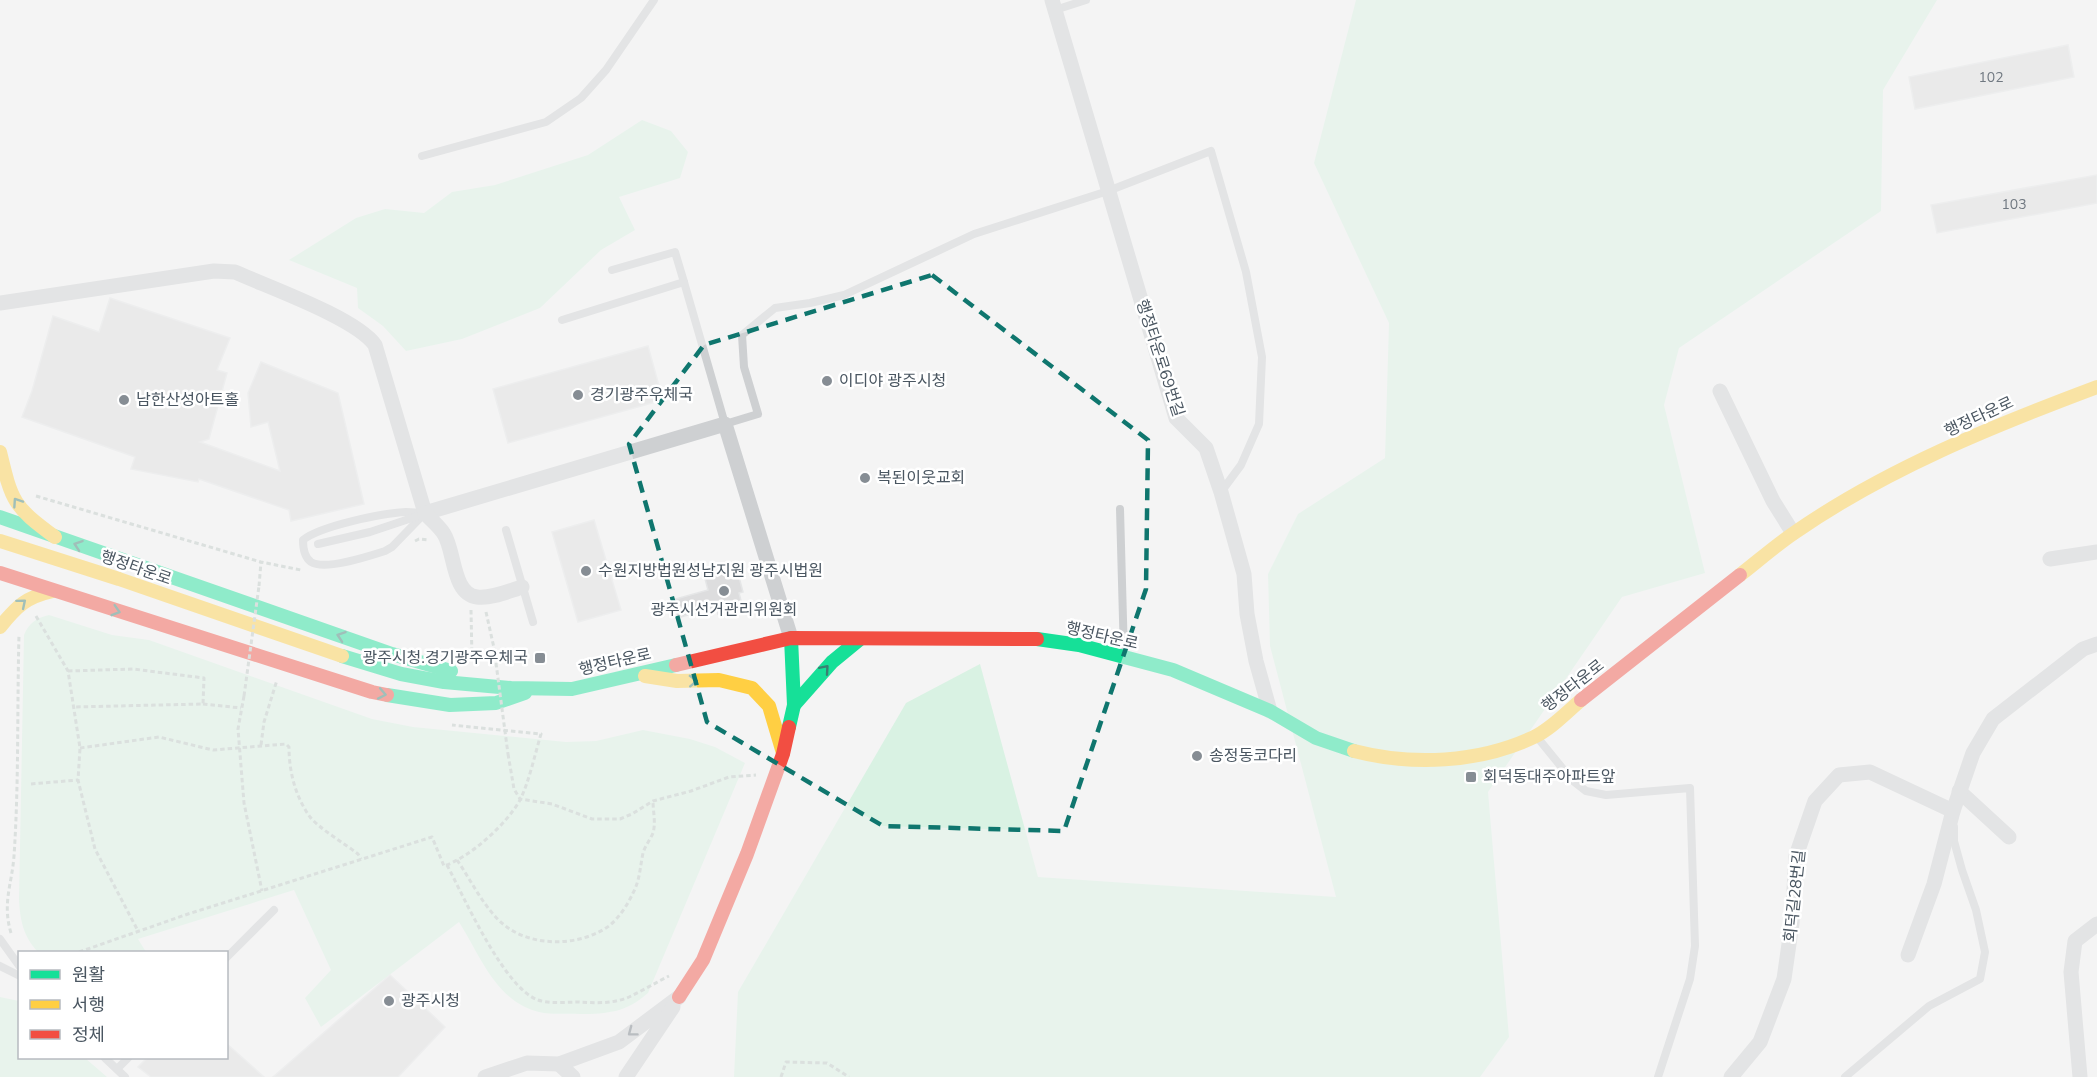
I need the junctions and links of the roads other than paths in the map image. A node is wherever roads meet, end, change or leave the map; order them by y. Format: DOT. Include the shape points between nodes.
graph roads {
  1 [pos="654,0"];
  2 [pos="1086,0"];
  3 [pos="1053,5"];
  4 [pos="422,156"];
  5 [pos="1108,191"];
  6 [pos="612,270"];
  7 [pos="684,282"];
  8 [pos="0,303"];
  9 [pos="562,320"];
  10 [pos="2097,387"];
  11 [pos="1720,391"];
  12 [pos="725,424"];
  13 [pos="0,452"];
  14 [pos="1221,492"];
  15 [pos="1120,508"];
  16 [pos="425,513"];
  17 [pos="0,517"];
  18 [pos="506,530"];
  19 [pos="1793,533"];
  20 [pos="55,537"];
  21 [pos="0,541"];
  22 [pos="318,544"];
  23 [pos="2097,552"];
  24 [pos="2050,559"];
  25 [pos="0,573"];
  26 [pos="522,587"];
  27 [pos="53,591"];
  28 [pos="532,622"];
  29 [pos="0,627"];
  30 [pos="791,638"];
  31 [pos="860,639"];
  32 [pos="2097,644"];
  33 [pos="1124,657"];
  34 [pos="635,674"];
  35 [pos="540,689"];
  36 [pos="794,705"];
  37 [pos="1270,711"];
  38 [pos="1536,736"];
  39 [pos="783,754"];
  40 [pos="1959,791"];
  41 [pos="1953,811"];
  42 [pos="2009,837"];
  43 [pos="274,910"];
  44 [pos="2097,924"];
  45 [pos="0,939"];
  46 [pos="1908,955"];
  47 [pos="228,956"];
  48 [pos="18,965"];
  49 [pos="0,966"];
  50 [pos="18,975"];
  51 [pos="679,997"];
  52 [pos="106,1059"];
  53 [pos="127,1059"];
  54 [pos="559,1064"];
  55 [pos="117,1069"];
  56 [pos="125,1077"];
  57 [pos="485,1077"];
  58 [pos="573,1077"];
  59 [pos="626,1077"];
  60 [pos="1658,1077"];
  61 [pos="1731,1077"];
  62 [pos="1845,1077"];
  63 [pos="2080,1077"];
  1 -- 4 [label="lane" via="606,70 581,98 564,110 546,122"];
  2 -- 3 [label="lane"];
  3 -- 5 [label="street, 행정타운로69번길"];
  5 -- 12 [label="lane" via="974,234 844,295 775,308 742,335 744,367 758,414"];
  5 -- 14 [label="street, 행정타운로69번길" via="1176,418 1206,448"];
  5 -- 14 [label="lane" via="1211,151 1246,272 1262,357 1259,424 1241,465"];
  6 -- 7 [label="lane" via="675,252"];
  7 -- 9 [label="lane"];
  7 -- 12 [label="lane"];
  8 -- 16 [label="street" via="224,271 344,320 375,345"];
  10 -- 19 [label="street, 행정타운로" via="1961,443 1835,506"];
  11 -- 19 [label="street" via="1773,501"];
  12 -- 16 [label="street"];
  12 -- 30 [label="street"];
  20 -- 13 [label="street, one-way" via="16,504"];
  14 -- 37 [label="street, 행정타운로69번길" via="1244,574 1247,614"];
  15 -- 33 [label="lane"];
  16 -- 16 [label="lane" via="390,513 315,532 303,540 303,548 307,558 320,565 376,554 392,547"];
  16 -- 22 [label="lane"];
  16 -- 26 [label="street" via="444,534 465,592 483,598"];
  17 -- 20 [label="street"];
  18 -- 26 [label="lane"];
  19 -- 38 [label="street, 행정타운로"];
  35 -- 20 [label="street, one-way" via="471,676 392,654"];
  21 -- 35 [label="street, 행정타운로" via="401,674 444,682"];
  23 -- 24 [label="street"];
  25 -- 27 [label="street"];
  26 -- 28 [label="lane"];
  29 -- 27 [label="street, one-way" via="23,601"];
  27 -- 35 [label="street, one-way" via="372,692 440,704 473,705 496,703"];
  30 -- 31 [label="street, 행정타운로"];
  30 -- 34 [label="street, 행정타운로"];
  30 -- 36 [label="street"];
  31 -- 33 [label="street, 행정타운로" via="1035,639"];
  36 -- 31 [label="street, one-way" via="832,662"];
  32 -- 40 [label="street" via="2083,649 1993,719 1973,753"];
  33 -- 37 [label="street, 행정타운로" via="1173,670"];
  34 -- 35 [label="street, 행정타운로" via="572,689"];
  34 -- 39 [label="street, one-way" via="677,681 719,680 752,688 769,706"];
  36 -- 39 [label="street"];
  37 -- 38 [label="street, 행정타운로" via="1316,738 1376,757 1460,759 1494,752"];
  38 -- 60 [label="lane" via="1586,791 1606,795 1690,788 1695,946 1690,979"];
  39 -- 51 [label="street" via="703,960"];
  40 -- 41 [label="street"];
  40 -- 42 [label="street"];
  41 -- 46 [label="street" via="1934,884"];
  41 -- 61 [label="street, 회덕길28번길" via="1870,772 1839,775 1815,801 1796,856 1784,979 1760,1042"];
  41 -- 62 [label="lane" via="1954,841 1985,952 1980,979 1929,1006"];
  43 -- 47 [label="lane"];
  44 -- 63 [label="street" via="2075,941 2071,972"];
  45 -- 48 [label="lane"];
  49 -- 50 [label="lane"];
  51 -- 54 [label="street, one-way" via="619,1042"];
  51 -- 59 [label="street"];
  52 -- 55 [label="lane"];
  53 -- 55 [label="lane"];
  54 -- 57 [label="street" via="527,1063"];
  54 -- 58 [label="street"];
  55 -- 56 [label="lane"];
}
